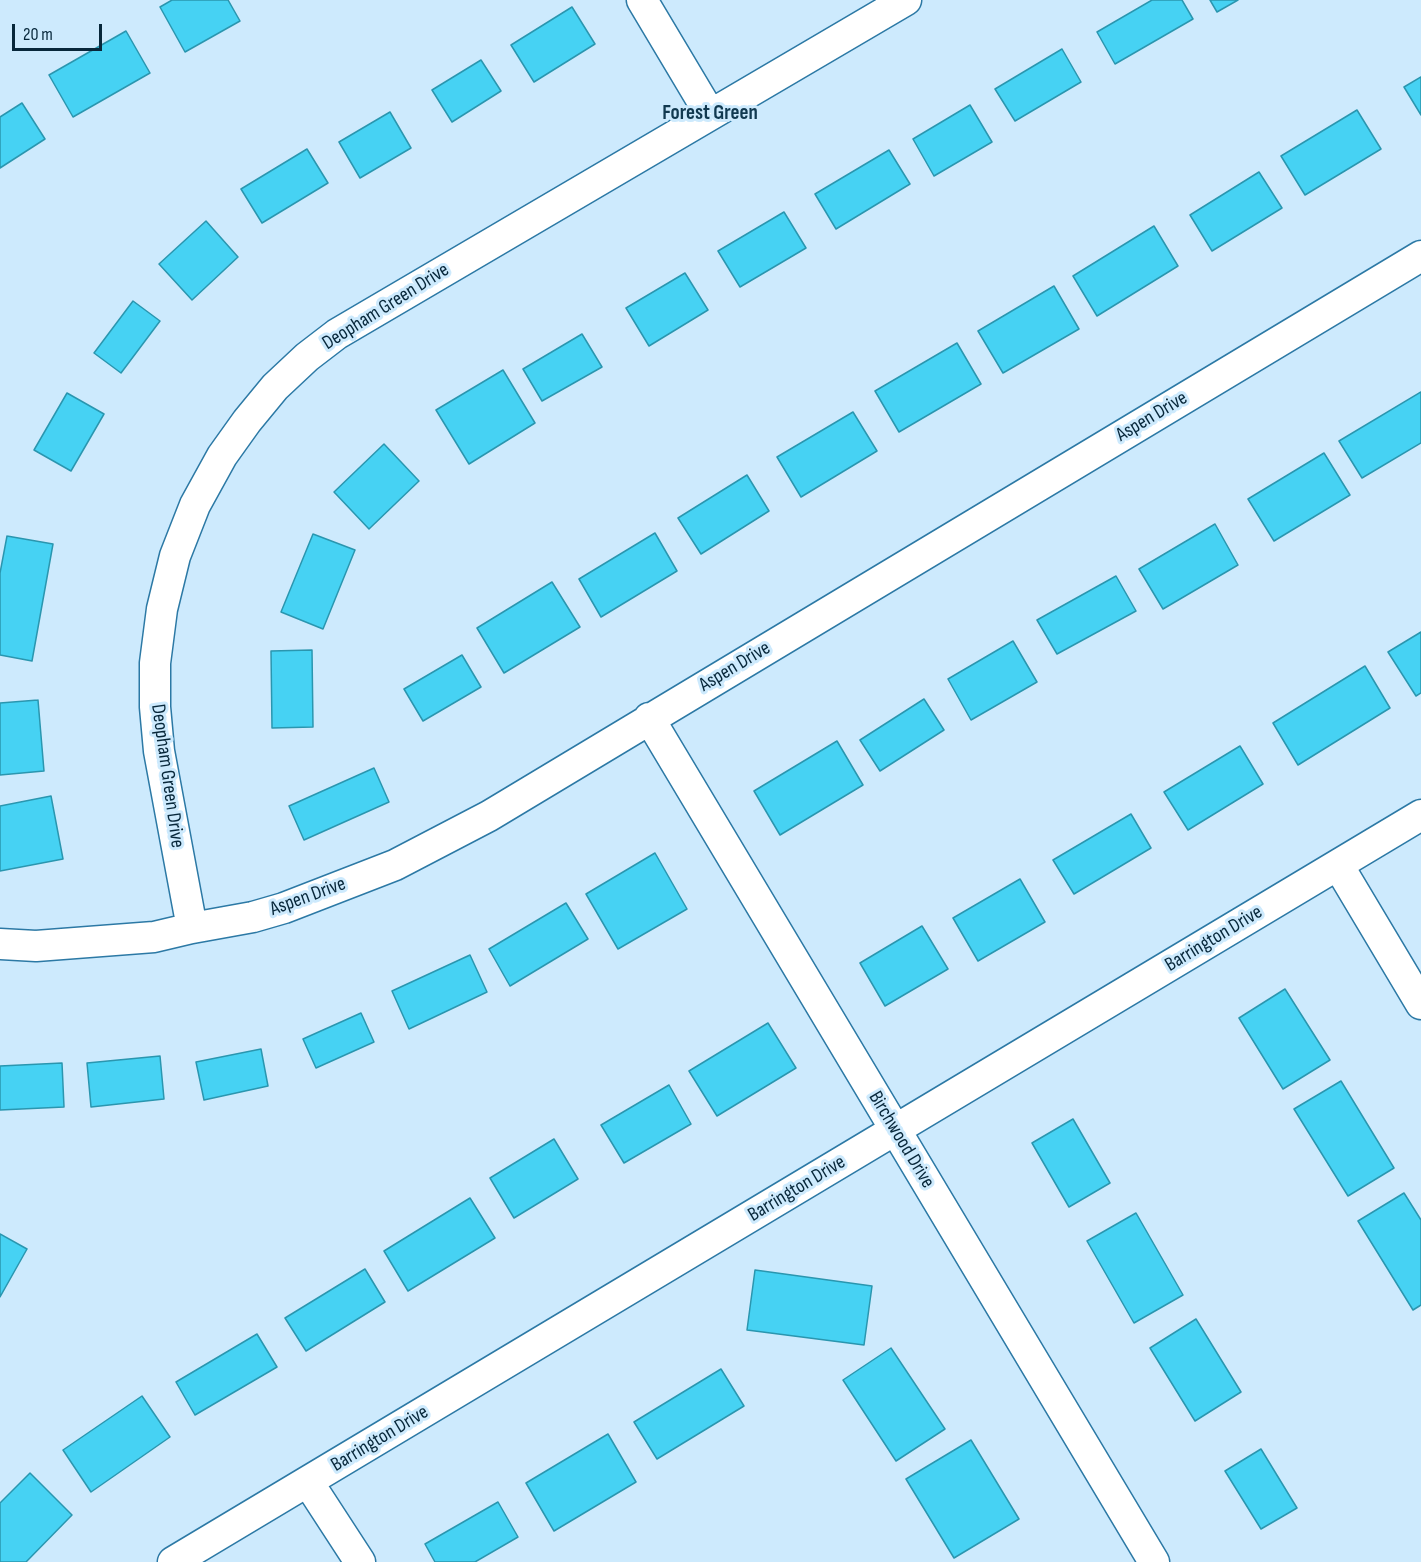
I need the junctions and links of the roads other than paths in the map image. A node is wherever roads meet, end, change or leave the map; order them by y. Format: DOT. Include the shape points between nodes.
graph roads {
  1 [pos="642,0"];
  2 [pos="906,0"];
  3 [pos="710,114"];
  4 [pos="1421,256"];
  5 [pos="649,718"];
  6 [pos="1421,815"];
  7 [pos="1338,865"];
  8 [pos="192,928"];
  9 [pos="0,944"];
  10 [pos="1421,1004"];
  11 [pos="895,1130"];
  12 [pos="308,1482"];
  13 [pos="173,1562"];
  14 [pos="360,1562"];
  15 [pos="1154,1562"];
  1 -- 3 [label="street"];
  2 -- 3 [label="street, Deopham Green Drive"];
  3 -- 8 [label="street, Deopham Green Drive" via="337,334 275,387 222,456 195,505 175,556 162,609 155,663 159,751"];
  4 -- 5 [label="street, Aspen Drive"];
  5 -- 8 [label="street, Aspen Drive" via="489,816 395,865 284,908"];
  5 -- 11 [label="street, Birchwood Drive"];
  6 -- 7 [label="street, Barrington Drive"];
  7 -- 10 [label="street"];
  7 -- 11 [label="street, Barrington Drive"];
  8 -- 9 [label="street, Aspen Drive" via="99,943"];
  11 -- 12 [label="street, Barrington Drive"];
  11 -- 15 [label="street, Birchwood Drive"];
  12 -- 13 [label="street, Barrington Drive"];
  12 -- 14 [label="street"];
}
